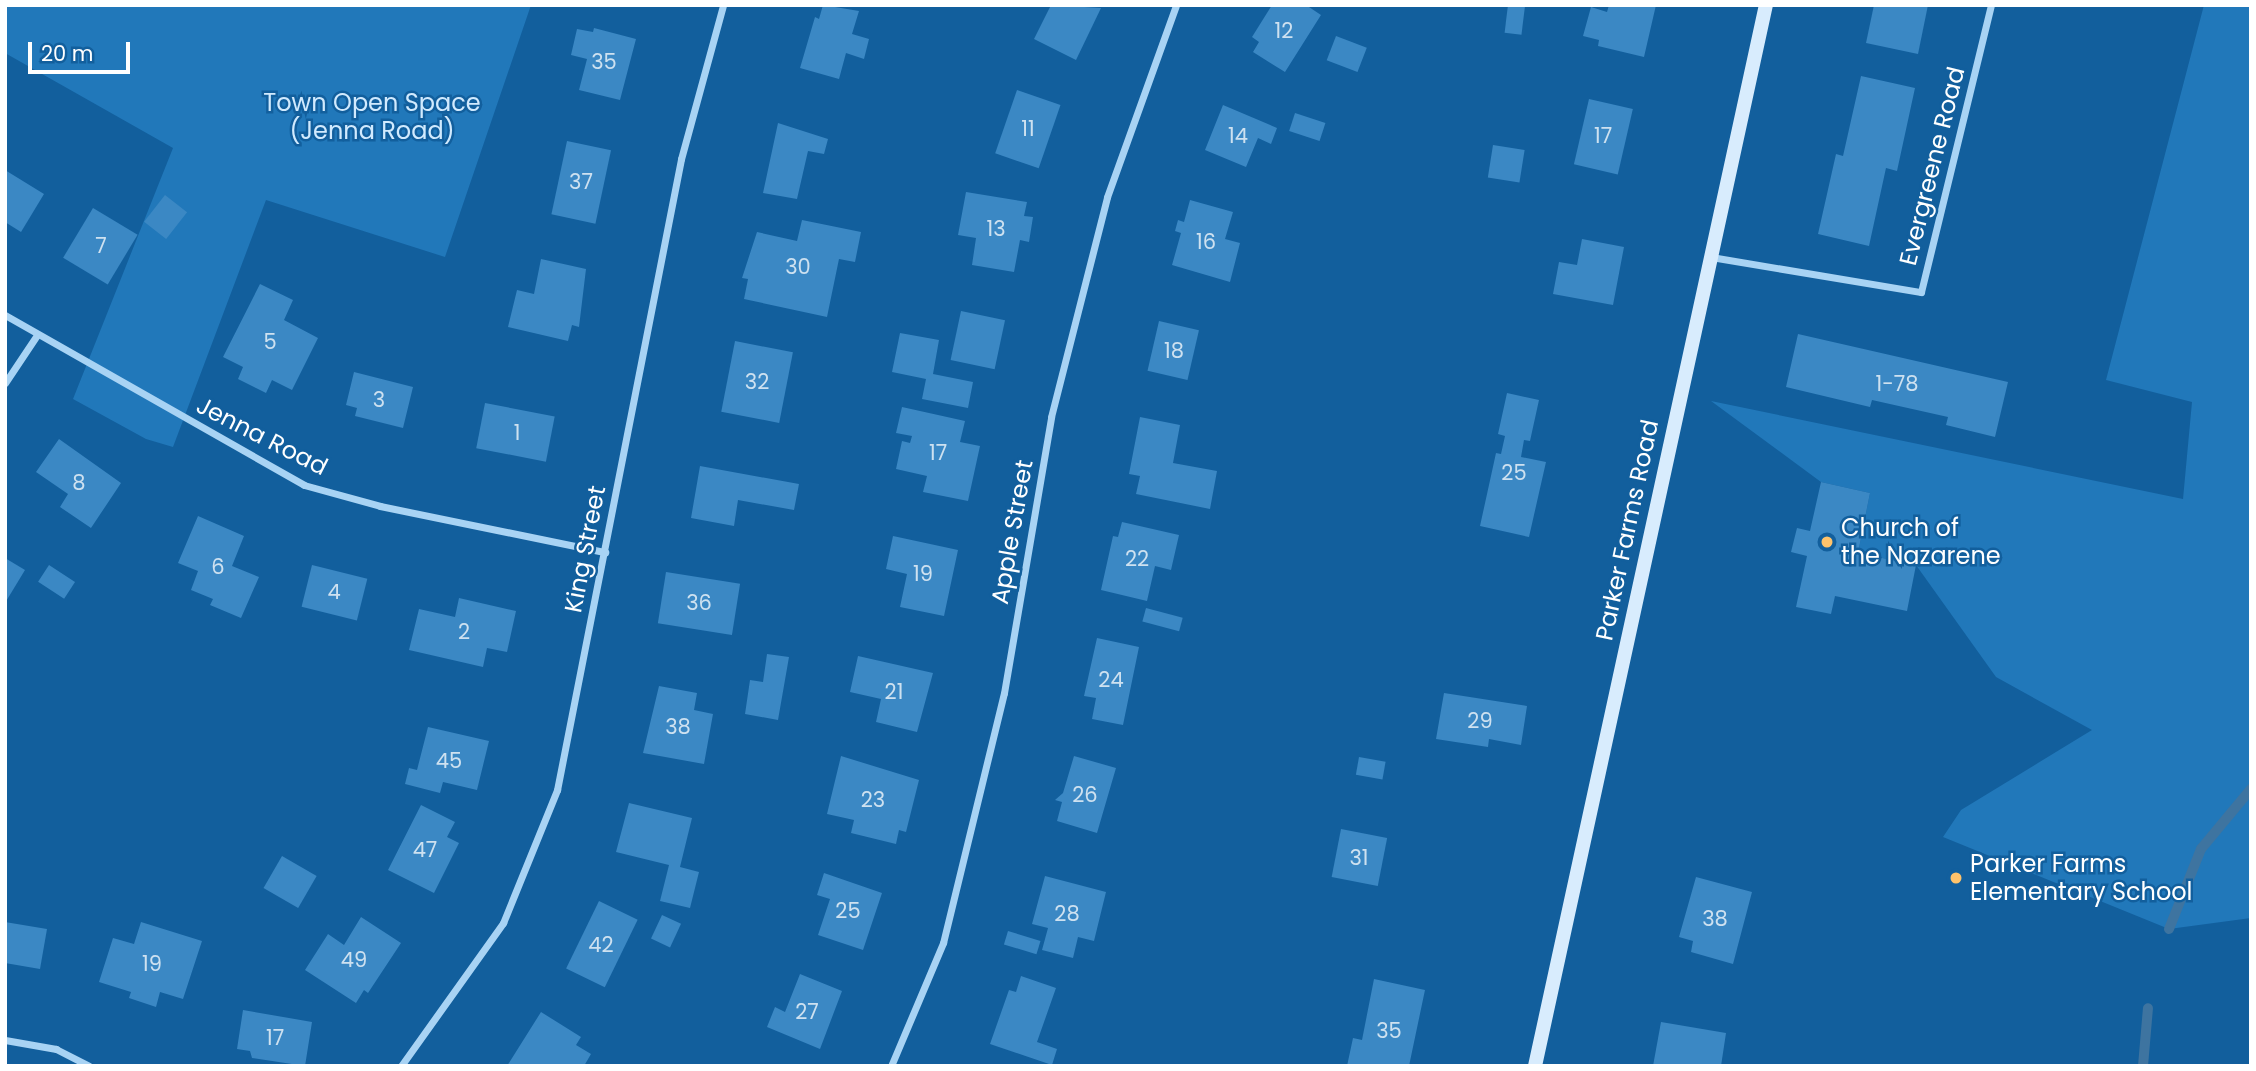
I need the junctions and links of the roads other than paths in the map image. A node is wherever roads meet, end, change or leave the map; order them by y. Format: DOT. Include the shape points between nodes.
graph roads {
  1 [pos="723,5"];
  2 [pos="1176,5"];
  3 [pos="1766,5"];
  4 [pos="1990,5"];
  5 [pos="1710,257"];
  6 [pos="5,315"];
  7 [pos="37,335"];
  8 [pos="5,383"];
  9 [pos="605,552"];
  10 [pos="5,1040"];
  11 [pos="89,1066"];
  12 [pos="401,1066"];
  13 [pos="891,1066"];
  14 [pos="1535,1066"];
  1 -- 9 [label="street, King Street" via="681,159"];
  2 -- 13 [label="street, Apple Street" via="1107,197 1051,418 1004,693 943,943"];
  3 -- 5 [label="street, Parker Farms Road"];
  4 -- 5 [label="street, Evergreene Road" via="1921,292"];
  5 -- 14 [label="street, Parker Farms Road"];
  6 -- 7 [label="street, Jenna Road"];
  7 -- 8 [label="street"];
  7 -- 9 [label="street, Jenna Road" via="304,485 380,506"];
  9 -- 12 [label="street, King Street" via="557,790 503,923"];
  10 -- 11 [label="street" via="56,1049"];
}
